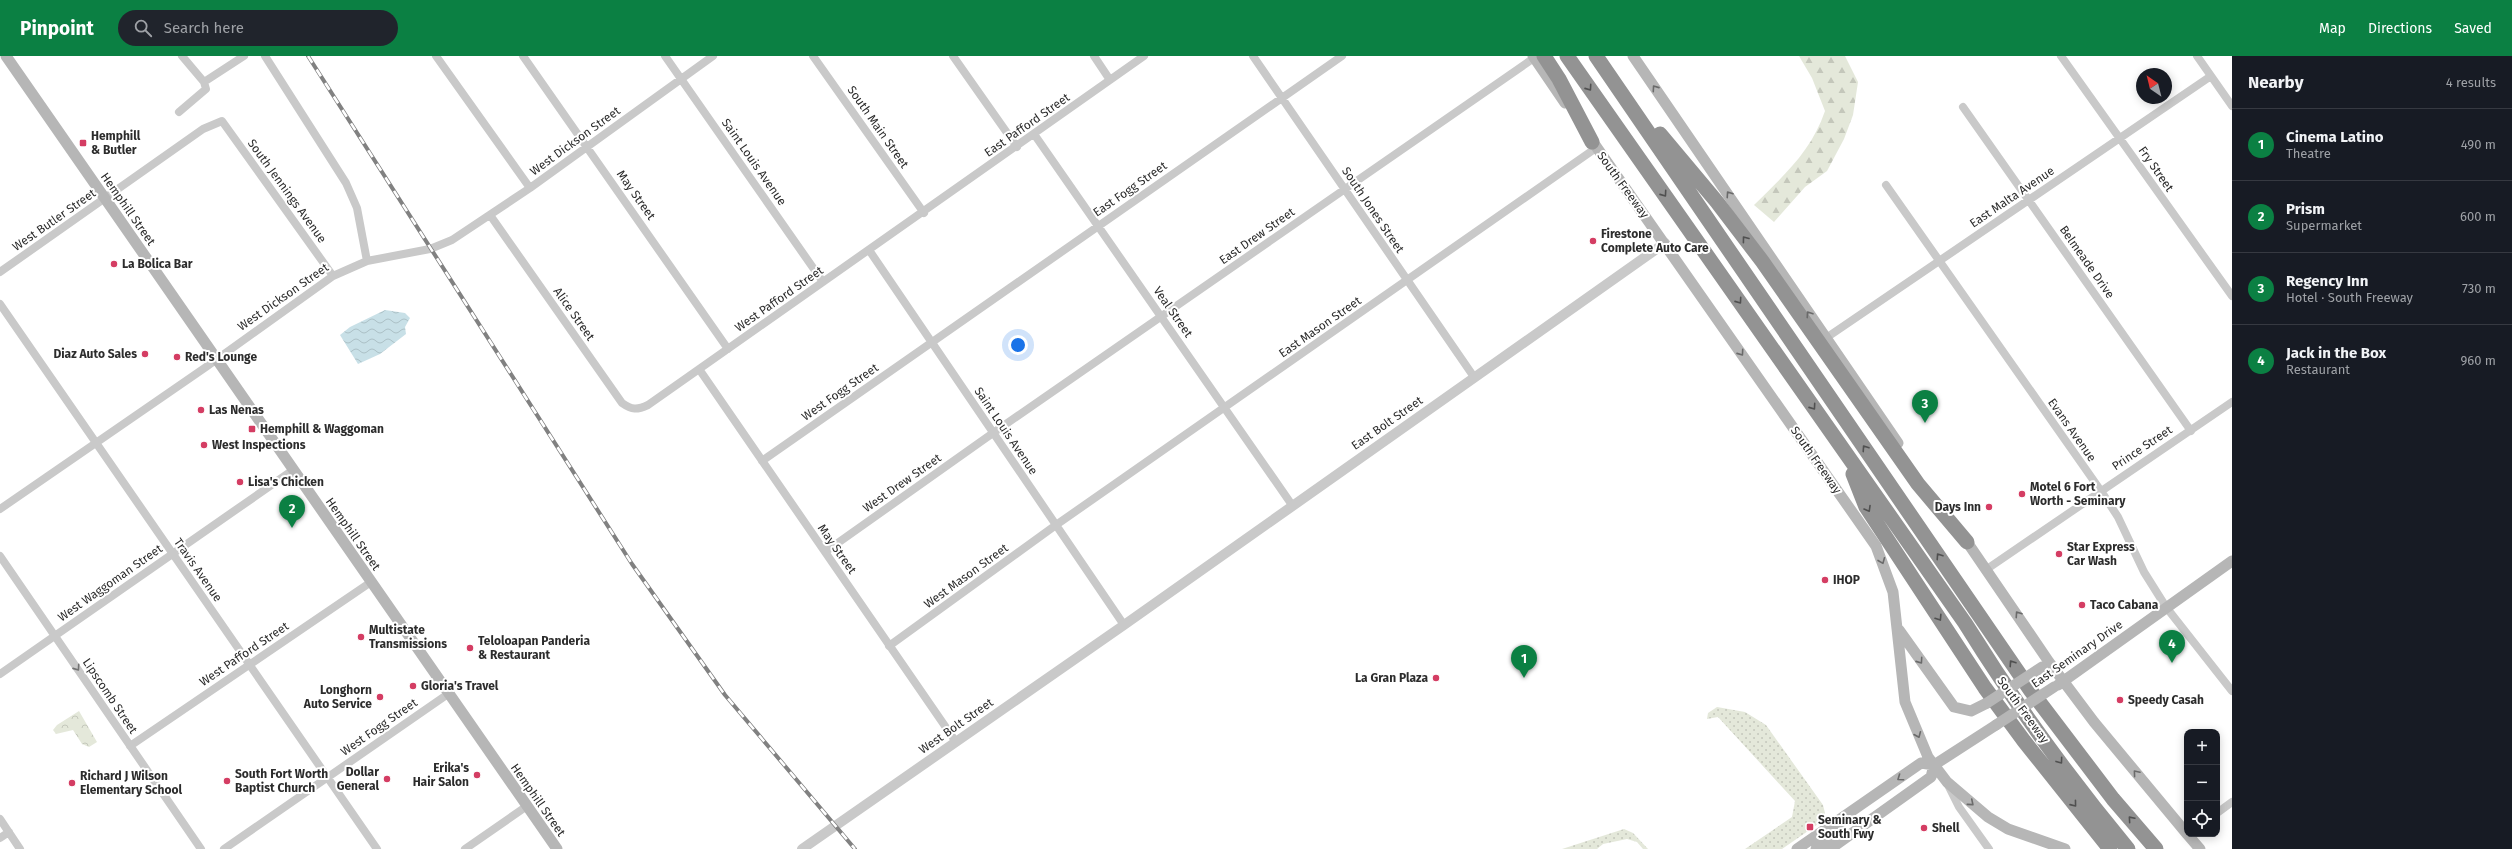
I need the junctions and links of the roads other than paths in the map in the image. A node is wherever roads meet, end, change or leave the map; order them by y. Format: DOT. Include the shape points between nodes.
graph roads {
  1 [pos="6,56"];
  2 [pos="182,56"];
  3 [pos="244,56"];
  4 [pos="265,56"];
  5 [pos="436,56"];
  6 [pos="523,56"];
  7 [pos="665,56"];
  8 [pos="713,56"];
  9 [pos="813,56"];
  10 [pos="953,56"];
  11 [pos="1094,56"];
  12 [pos="1144,56"];
  13 [pos="1253,56"];
  14 [pos="1342,56"];
  15 [pos="1567,56"];
  16 [pos="1633,56"];
  17 [pos="2061,56"];
  18 [pos="2197,56"];
  19 [pos="1537,57"];
  20 [pos="1598,59"];
  21 [pos="2211,76"];
  22 [pos="681,78"];
  23 [pos="1110,80"];
  24 [pos="204,82"];
  25 [pos="1282,98"];
  26 [pos="2232,106"];
  27 [pos="1963,107"];
  28 [pos="178,112"];
  29 [pos="222,121"];
  30 [pos="1034,134"];
  31 [pos="2119,138"];
  32 [pos="1594,145"];
  33 [pos="587,147"];
  34 [pos="1016,147"];
  35 [pos="1886,186"];
  36 [pos="530,188"];
  37 [pos="1345,189"];
  38 [pos="105,199"];
  39 [pos="2029,200"];
  40 [pos="924,213"];
  41 [pos="490,215"];
  42 [pos="1098,226"];
  43 [pos="1665,243"];
  44 [pos="869,250"];
  45 [pos="367,261"];
  46 [pos="1940,261"];
  47 [pos="0,272"];
  48 [pos="333,276"];
  49 [pos="1407,280"];
  50 [pos="823,282"];
  51 [pos="2232,296"];
  52 [pos="0,304"];
  53 [pos="1162,316"];
  54 [pos="1826,338"];
  55 [pos="931,342"];
  56 [pos="728,348"];
  57 [pos="216,359"];
  58 [pos="699,369"];
  59 [pos="1474,377"];
  60 [pos="2232,402"];
  61 [pos="648,405"];
  62 [pos="1225,408"];
  63 [pos="2191,431"];
  64 [pos="993,433"];
  65 [pos="96,443"];
  66 [pos="1842,448"];
  67 [pos="762,461"];
  68 [pos="293,470"];
  69 [pos="2101,491"];
  70 [pos="1292,505"];
  71 [pos="0,509"];
  72 [pos="1056,525"];
  73 [pos="1967,542"];
  74 [pos="825,552"];
  75 [pos="173,554"];
  76 [pos="0,556"];
  77 [pos="2232,561"];
  78 [pos="1987,569"];
  79 [pos="371,582"];
  80 [pos="2166,607"];
  81 [pos="1124,625"];
  82 [pos="1898,629"];
  83 [pos="55,636"];
  84 [pos="889,646"];
  85 [pos="2046,664"];
  86 [pos="250,666"];
  87 [pos="0,674"];
  88 [pos="2064,681"];
  89 [pos="2232,691"];
  90 [pos="448,694"];
  91 [pos="956,742"];
  92 [pos="130,746"];
  93 [pos="1934,765"];
  94 [pos="328,777"];
  95 [pos="1947,782"];
  96 [pos="2232,802"];
  97 [pos="527,806"];
  98 [pos="2220,811"];
  99 [pos="0,820"];
  100 [pos="1840,820"];
  101 [pos="2184,829"];
  102 [pos="9,832"];
  103 [pos="2190,837"];
  104 [pos="0,838"];
  105 [pos="20,849"];
  106 [pos="201,849"];
  107 [pos="224,849"];
  108 [pos="377,849"];
  109 [pos="465,849"];
  110 [pos="557,849"];
  111 [pos="802,849"];
  112 [pos="1797,849"];
  113 [pos="1816,849"];
  114 [pos="1830,849"];
  115 [pos="1988,849"];
  116 [pos="2062,849"];
  117 [pos="2110,849"];
  118 [pos="2128,849"];
  119 [pos="2156,849"];
  120 [pos="2200,849"];
  1 -- 38 [label="main road, Hemphill Street"];
  2 -- 24 [label="street"];
  3 -- 24 [label="street"];
  4 -- 45 [label="street" via="346,183 357,208"];
  5 -- 36 [label="street"];
  6 -- 33 [label="street, May Street"];
  7 -- 22 [label="street, Saint Louis Avenue"];
  8 -- 22 [label="street, West Dickson Street"];
  9 -- 40 [label="street, South Main Street"];
  10 -- 34 [label="street"];
  11 -- 23 [label="street"];
  12 -- 23 [label="street, East Pafford Street"];
  13 -- 25 [label="street, South Jones Street"];
  14 -- 25 [label="street, East Fogg Street"];
  15 -- 66 [label="highway, South Freeway, one-way"];
  54 -- 16 [label="main road, one-way"];
  17 -- 31 [label="street, Fry Street"];
  18 -- 21 [label="street"];
  19 -- 32 [label="highway" via="1559,79"];
  19 -- 37 [label="street, East Drew Street"];
  73 -- 20 [label="highway, one-way" via="1918,484 1762,261 1717,202"];
  119 -- 20 [label="highway, South Freeway, one-way" via="2031,691"];
  21 -- 26 [label="street"];
  21 -- 31 [label="street, East Malta Avenue"];
  22 -- 33 [label="street, West Dickson Street"];
  22 -- 50 [label="street, Saint Louis Avenue"];
  23 -- 30 [label="street, East Pafford Street"];
  24 -- 28 [label="street" via="206,89 202,94"];
  25 -- 37 [label="street, South Jones Street"];
  25 -- 42 [label="street, East Fogg Street"];
  27 -- 39 [label="street, Belmeade Drive"];
  29 -- 38 [label="street, West Butler Street" via="203,128"];
  29 -- 48 [label="street, South Jennings Avenue"];
  30 -- 34 [label="street, East Pafford Street"];
  30 -- 42 [label="street, Veal Street"];
  31 -- 39 [label="street, East Malta Avenue"];
  31 -- 51 [label="street, Fry Street"];
  32 -- 43 [label="main road, South Freeway"];
  32 -- 49 [label="street, East Mason Street"];
  33 -- 36 [label="street, West Dickson Street"];
  33 -- 56 [label="street, May Street"];
  34 -- 40 [label="street, East Pafford Street"];
  35 -- 46 [label="street, Evans Avenue"];
  36 -- 41 [label="street, West Dickson Street"];
  37 -- 49 [label="street, South Jones Street"];
  37 -- 53 [label="street, East Drew Street"];
  38 -- 47 [label="street, West Butler Street"];
  38 -- 57 [label="main road, Hemphill Street"];
  39 -- 46 [label="street, East Malta Avenue"];
  39 -- 63 [label="street, Belmeade Drive"];
  40 -- 44 [label="street, West Pafford Street"];
  41 -- 45 [label="street, West Dickson Street" via="452,240 430,249"];
  41 -- 61 [label="street, Alice Street" via="622,404 638,409"];
  42 -- 53 [label="street, Veal Street"];
  42 -- 55 [label="street, East Fogg Street"];
  43 -- 59 [label="street, East Bolt Street"];
  43 -- 82 [label="main road, South Freeway, one-way" via="1876,546 1893,592"];
  44 -- 50 [label="street, West Pafford Street"];
  44 -- 55 [label="street, Saint Louis Avenue"];
  45 -- 48 [label="street, West Dickson Street"];
  46 -- 54 [label="street, East Malta Avenue"];
  46 -- 69 [label="street, Evans Avenue"];
  48 -- 57 [label="street, West Dickson Street"];
  49 -- 59 [label="street, South Jones Street"];
  49 -- 62 [label="street, East Mason Street"];
  50 -- 56 [label="street, West Pafford Street"];
  52 -- 65 [label="street, Travis Avenue"];
  53 -- 62 [label="street, Veal Street"];
  53 -- 64 [label="street, East Drew Street"];
  54 -- 73 [label="main road"];
  55 -- 64 [label="street, Saint Louis Avenue"];
  55 -- 67 [label="street, West Fogg Street"];
  56 -- 58 [label="street, West Pafford Street"];
  57 -- 65 [label="street, West Dickson Street"];
  57 -- 68 [label="main road, Hemphill Street"];
  58 -- 61 [label="street, West Pafford Street"];
  58 -- 67 [label="street, May Street"];
  59 -- 70 [label="street, East Bolt Street"];
  60 -- 63 [label="street, Prince Street"];
  62 -- 70 [label="street, Veal Street"];
  62 -- 72 [label="street, East Mason Street"];
  63 -- 69 [label="street, Prince Street"];
  64 -- 72 [label="street, Saint Louis Avenue"];
  64 -- 74 [label="street, West Drew Street"];
  65 -- 71 [label="street, West Dickson Street"];
  65 -- 75 [label="street, Travis Avenue"];
  66 -- 117 [label="highway, one-way" via="1866,507 1985,688"];
  66 -- 118 [label="highway, South Freeway, one-way" via="1965,623 2002,681 2078,787"];
  67 -- 74 [label="street, May Street"];
  68 -- 75 [label="street, West Waggoman Street"];
  68 -- 79 [label="main road, Hemphill Street"];
  69 -- 78 [label="street, Prince Street"];
  69 -- 80 [label="street, Evans Avenue" via="2118,517 2144,572"];
  70 -- 81 [label="street, East Bolt Street"];
  72 -- 81 [label="street, Saint Louis Avenue"];
  72 -- 84 [label="street, West Mason Street"];
  73 -- 78 [label="main road"];
  74 -- 84 [label="street, May Street"];
  75 -- 83 [label="street, West Waggoman Street"];
  75 -- 86 [label="street, Travis Avenue"];
  76 -- 83 [label="street, Lipscomb Street"];
  77 -- 80 [label="main road, East Seminary Drive"];
  85 -- 78 [label="main road, one-way"];
  79 -- 86 [label="street, West Pafford Street"];
  79 -- 90 [label="main road, Hemphill Street"];
  80 -- 88 [label="main road, East Seminary Drive"];
  80 -- 89 [label="street, Evans Avenue"];
  81 -- 91 [label="street, West Bolt Street"];
  82 -- 85 [label="main road, one-way, bridge" via="1954,707 1971,711 1987,704"];
  82 -- 93 [label="main road, South Freeway, one-way" via="1905,702 1924,749"];
  83 -- 87 [label="street, West Waggoman Street"];
  83 -- 92 [label="street, Lipscomb Street, one-way"];
  84 -- 91 [label="street, May Street"];
  85 -- 88 [label="main road"];
  86 -- 92 [label="street, West Pafford Street"];
  86 -- 94 [label="street, Travis Avenue"];
  88 -- 93 [label="main road, East Seminary Drive, bridge"];
  101 -- 88 [label="main road, one-way" via="2094,722"];
  90 -- 94 [label="street, West Fogg Street"];
  90 -- 97 [label="main road, Hemphill Street"];
  91 -- 111 [label="street, West Bolt Street"];
  92 -- 106 [label="street, Lipscomb Street"];
  93 -- 95 [label="main road, South Freeway"];
  93 -- 100 [label="main road, East Seminary Drive, one-way" via="1921,763"];
  93 -- 114 [label="main road, East Seminary Drive" via="1931,777"];
  94 -- 107 [label="street, West Fogg Street"];
  94 -- 108 [label="street, Travis Avenue"];
  95 -- 115 [label="street"];
  95 -- 116 [label="main road, South Freeway, one-way" via="1988,817 2008,829"];
  96 -- 98 [label="street"];
  97 -- 109 [label="street"];
  97 -- 110 [label="main road, Hemphill Street"];
  99 -- 102 [label="street"];
  100 -- 112 [label="main road, East Seminary Drive"];
  100 -- 113 [label="main road" via="1840,827 1835,835"];
  102 -- 104 [label="street"];
  102 -- 105 [label="street"];
  103 -- 120 [label="main road"];
}
